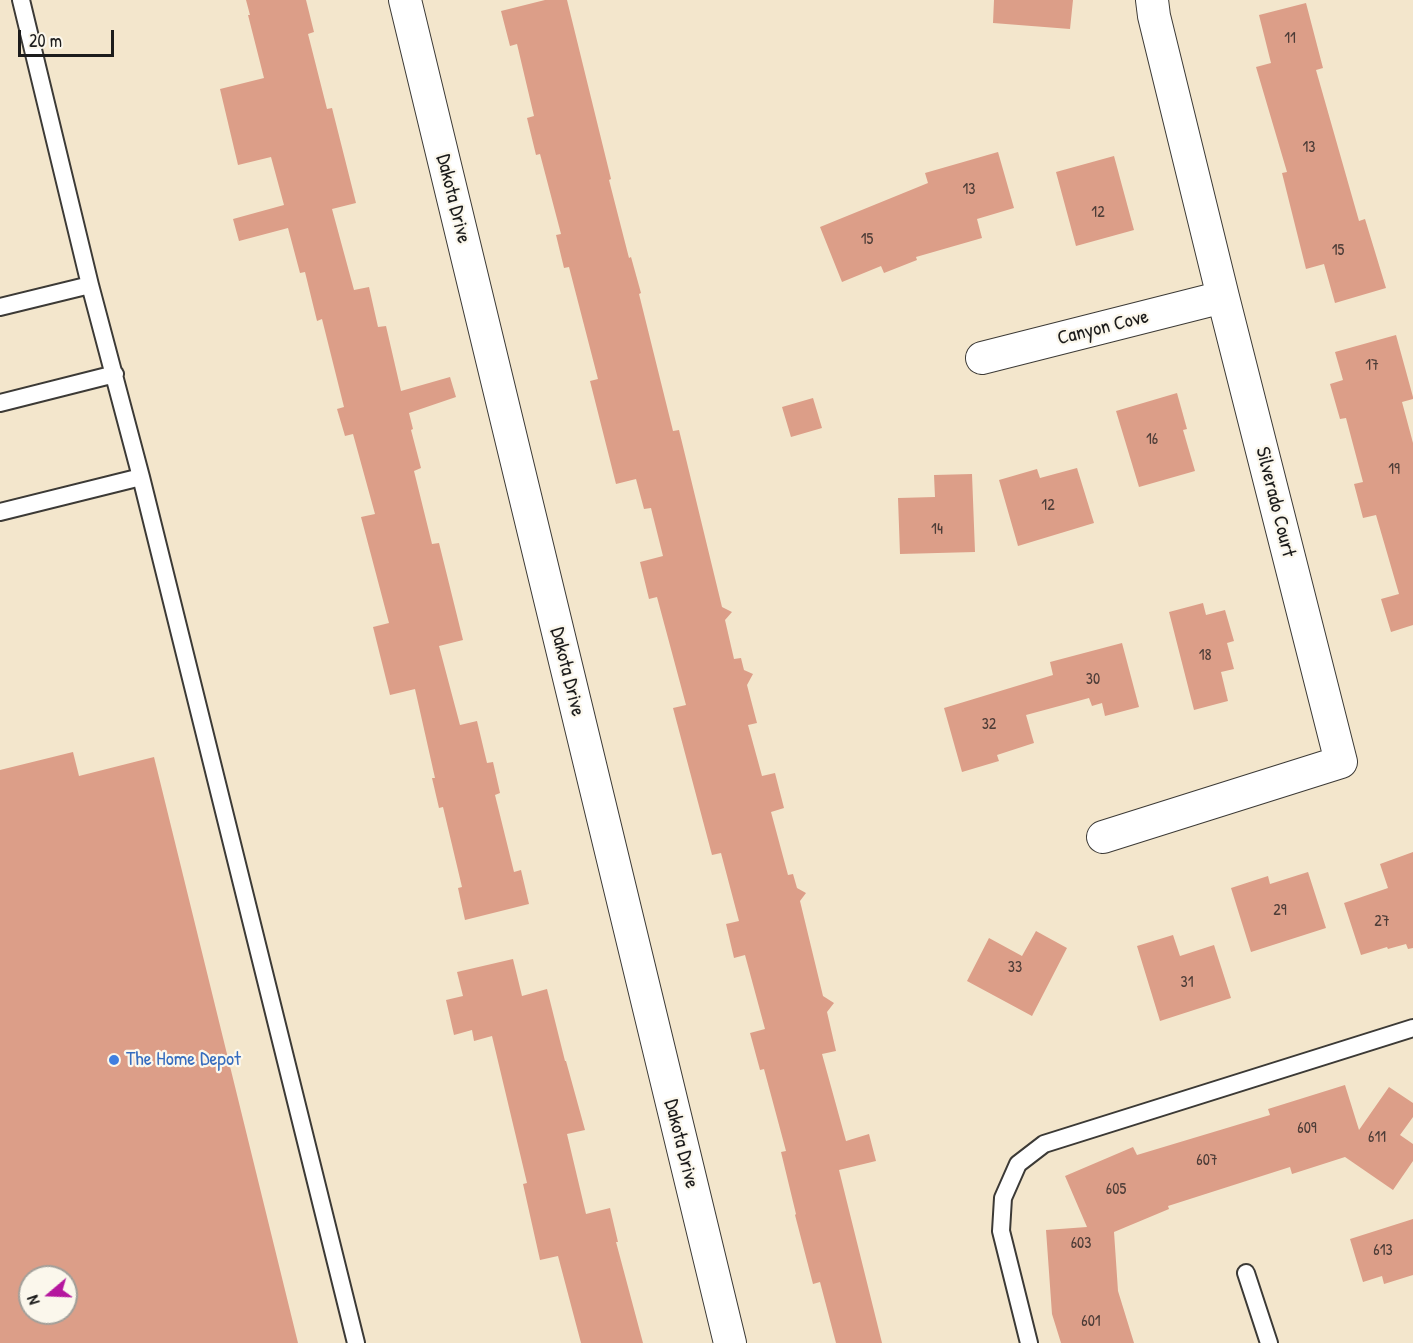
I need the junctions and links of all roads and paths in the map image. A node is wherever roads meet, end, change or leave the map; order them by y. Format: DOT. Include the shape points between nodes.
graph roads {
  1 [pos="21,0"];
  2 [pos="405,0"];
  3 [pos="1152,0"];
  4 [pos="90,285"];
  5 [pos="1223,297"];
  6 [pos="0,308"];
  7 [pos="982,358"];
  8 [pos="115,374"];
  9 [pos="0,403"];
  10 [pos="141,477"];
  11 [pos="0,512"];
  12 [pos="1103,837"];
  13 [pos="1413,1028"];
  14 [pos="1246,1273"];
  15 [pos="356,1343"];
  16 [pos="730,1343"];
  17 [pos="1029,1343"];
  18 [pos="1269,1343"];
  1 -- 4 [label="lane"];
  2 -- 16 [label="street, Dakota Drive"];
  3 -- 5 [label="street, Silverado Court"];
  4 -- 6 [label="lane"];
  4 -- 8 [label="lane"];
  5 -- 7 [label="street, Canyon Cove"];
  5 -- 12 [label="street, Silverado Court" via="1341,762"];
  8 -- 9 [label="lane"];
  8 -- 10 [label="lane"];
  10 -- 11 [label="lane"];
  10 -- 15 [label="lane"];
  13 -- 17 [label="lane" via="1044,1143 1018,1164 1003,1198 1001,1231"];
  14 -- 18 [label="lane"];
}
